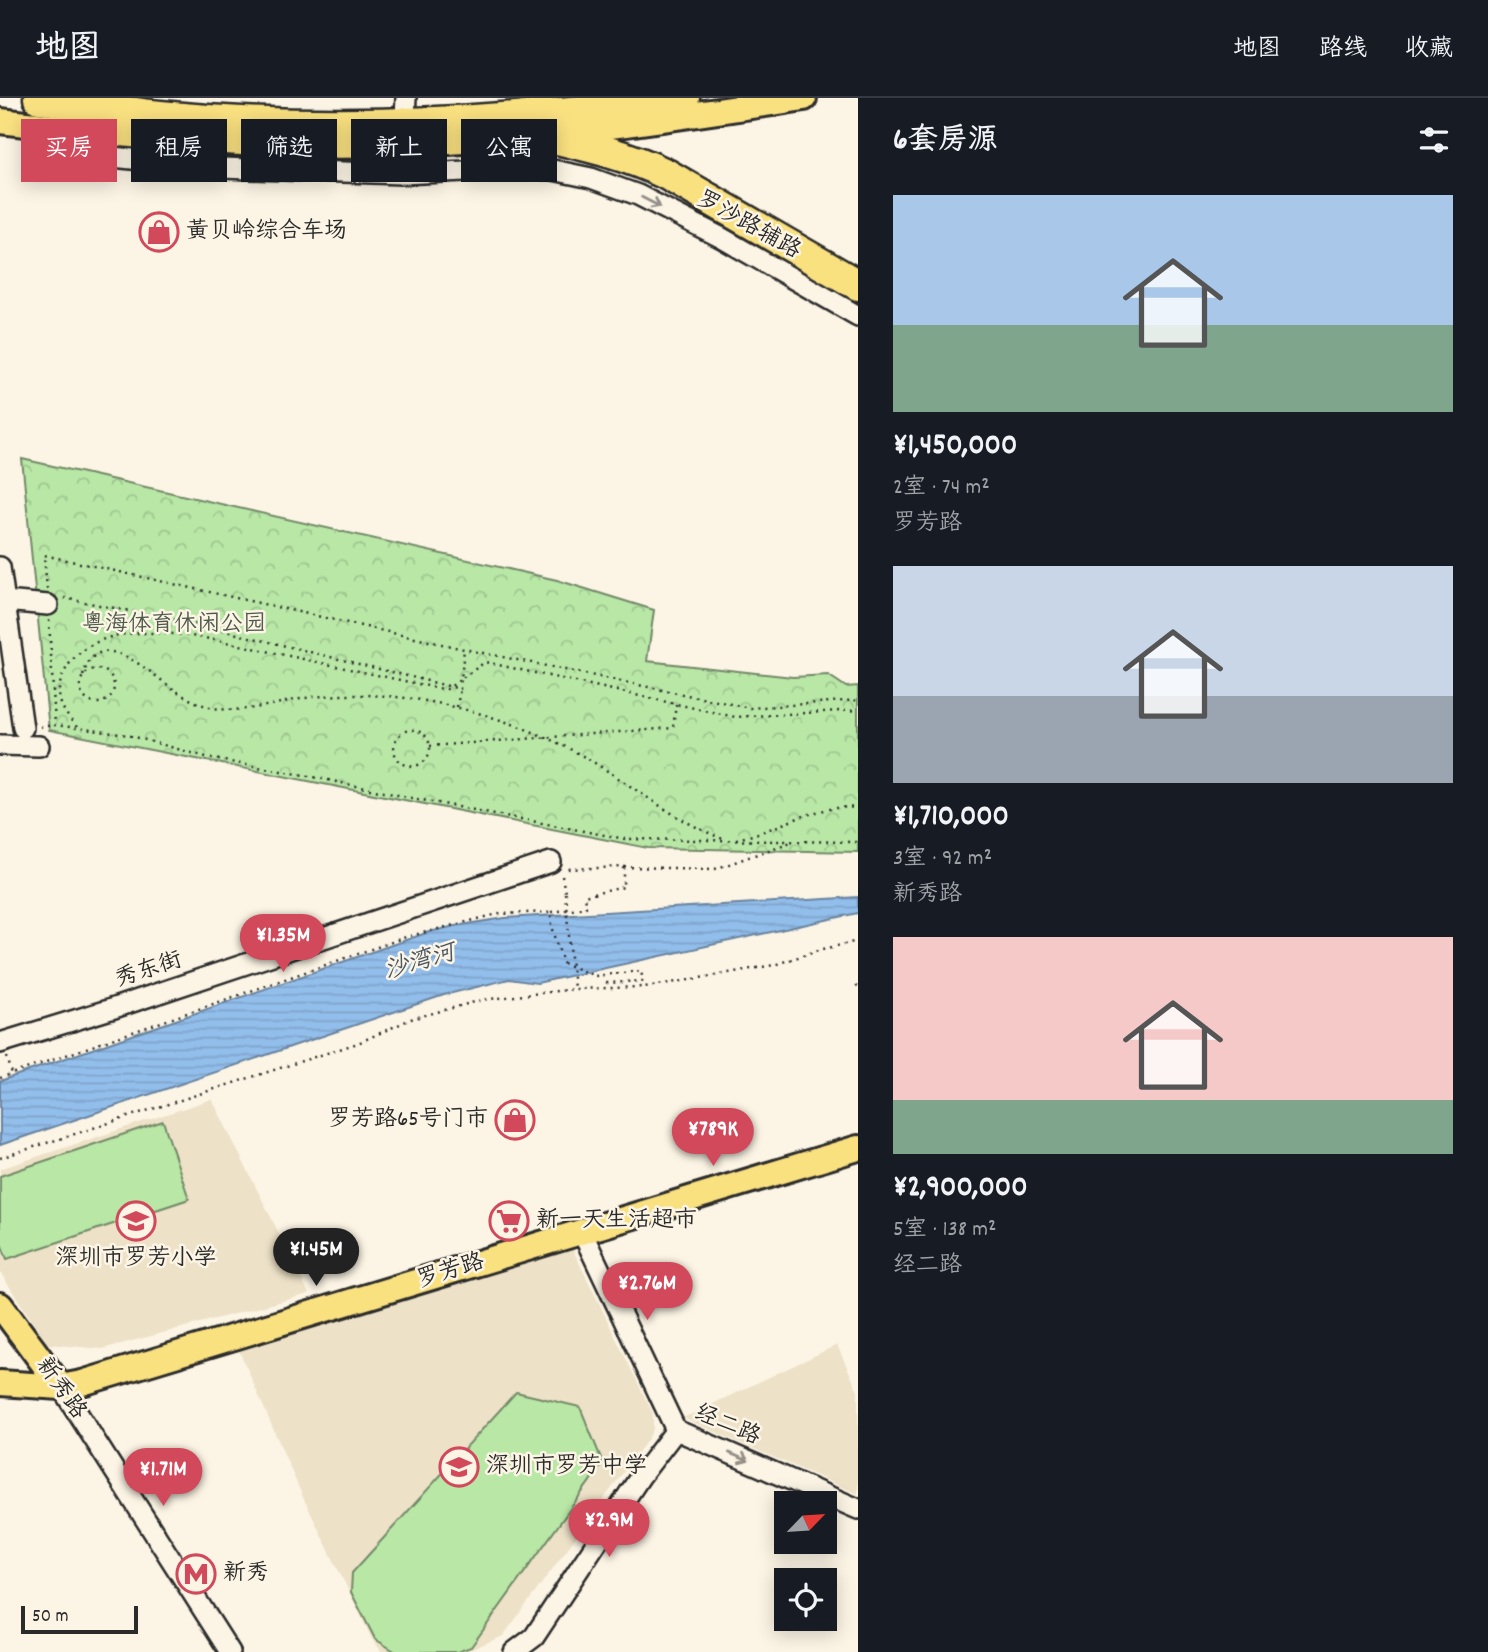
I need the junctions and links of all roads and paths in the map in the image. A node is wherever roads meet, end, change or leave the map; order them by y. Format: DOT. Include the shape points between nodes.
graph roads {
  1 [pos="406,98"];
  2 [pos="684,98"];
  3 [pos="804,98"];
  4 [pos="115,109"];
  5 [pos="36,111"];
  6 [pos="405,119"];
  7 [pos="0,121"];
  8 [pos="557,132"];
  9 [pos="557,139"];
  10 [pos="461,140"];
  11 [pos="241,142"];
  12 [pos="241,143"];
  13 [pos="337,144"];
  14 [pos="351,172"];
  15 [pos="447,172"];
  16 [pos="858,285"];
  17 [pos="858,316"];
  18 [pos="0,567"];
  19 [pos="48,600"];
  20 [pos="5,601"];
  21 [pos="464,649"];
  22 [pos="83,676"];
  23 [pos="460,689"];
  24 [pos="858,700"];
  25 [pos="676,704"];
  26 [pos="457,708"];
  27 [pos="858,710"];
  28 [pos="55,725"];
  29 [pos="77,727"];
  30 [pos="549,737"];
  31 [pos="30,740"];
  32 [pos="0,745"];
  33 [pos="430,746"];
  34 [pos="858,808"];
  35 [pos="728,840"];
  36 [pos="793,841"];
  37 [pos="858,842"];
  38 [pos="551,862"];
  39 [pos="624,867"];
  40 [pos="551,912"];
  41 [pos="858,941"];
  42 [pos="606,988"];
  43 [pos="574,989"];
  44 [pos="0,1043"];
  45 [pos="0,1078"];
  46 [pos="858,1148"];
  47 [pos="0,1158"];
  48 [pos="582,1232"];
  49 [pos="0,1305"];
  50 [pos="0,1383"];
  51 [pos="61,1387"];
  52 [pos="676,1430"];
  53 [pos="858,1509"];
  54 [pos="230,1652"];
  55 [pos="514,1652"];
  1 -- 6 [label="street"];
  2 -- 4 [label="highway" via="518,118 395,125 282,124"];
  3 -- 8 [label="main road"];
  4 -- 5 [label="highway"];
  4 -- 11 [label="highway"];
  5 -- 7 [label="main road"];
  5 -- 12 [label="main road" via="89,132"];
  5 -- 14 [label="street, 罗沙路辅路" via="91,150 137,161"];
  9 -- 16 [label="highway" via="600,148 666,174"];
  10 -- 13 [label="main road"];
  15 -- 17 [label="street, 罗沙路辅路, one-way" via="527,168 591,178 638,195 722,238"];
  18 -- 20 [label="street"];
  19 -- 20 [label="street"];
  19 -- 21 [label="path" via="44,555"];
  19 -- 23 [label="path" via="205,626"];
  19 -- 28 [label="path"];
  20 -- 31 [label="street"];
  21 -- 23 [label="path"];
  21 -- 24 [label="path" via="750,708"];
  22 -- 22 [label="path" via="97,669 108,673 114,682 110,698 100,704 84,698 79,687"];
  22 -- 26 [label="path" via="86,663 94,656 117,653 176,692 228,710 323,696 399,697"];
  23 -- 26 [label="path"];
  25 -- 27 [label="path, bridge" via="735,717"];
  25 -- 29 [label="path, bridge" via="485,662 447,689 197,635 128,634 105,638 69,663 59,682 58,699"];
  25 -- 30 [label="path" via="673,728"];
  26 -- 30 [label="path"];
  28 -- 29 [label="path"];
  28 -- 31 [label="path" via="34,729"];
  29 -- 35 [label="path" via="213,759 625,839"];
  30 -- 33 [label="path"];
  30 -- 35 [label="path" via="703,832"];
  31 -- 32 [label="street"];
  33 -- 33 [label="path" via="425,761 413,766 401,763 393,747 401,733 412,729 423,733"];
  34 -- 35 [label="path" via="808,813 759,834"];
  35 -- 36 [label="path"];
  36 -- 37 [label="path"];
  36 -- 39 [label="path" via="715,869"];
  38 -- 44 [label="street, 秀东街"];
  39 -- 40 [label="path" via="624,887 584,896 586,907"];
  39 -- 43 [label="path, bridge" via="561,869"];
  40 -- 42 [label="path" via="563,963 595,976 641,971 643,981 607,983"];
  40 -- 45 [label="path" via="498,914 406,937"];
  41 -- 42 [label="path" via="774,965 644,987"];
  42 -- 43 [label="path"];
  43 -- 47 [label="path" via="482,1000 411,1020 358,1043"];
  46 -- 48 [label="main road, 罗芳路"];
  48 -- 51 [label="main road, 罗芳路"];
  48 -- 52 [label="street"];
  49 -- 51 [label="main road, 新秀路"];
  50 -- 51 [label="main road, 罗芳路"];
  51 -- 54 [label="street, 新秀路"];
  52 -- 53 [label="street, 经二路, one-way"];
  52 -- 55 [label="street, 经二路" via="534,1637"];
}
